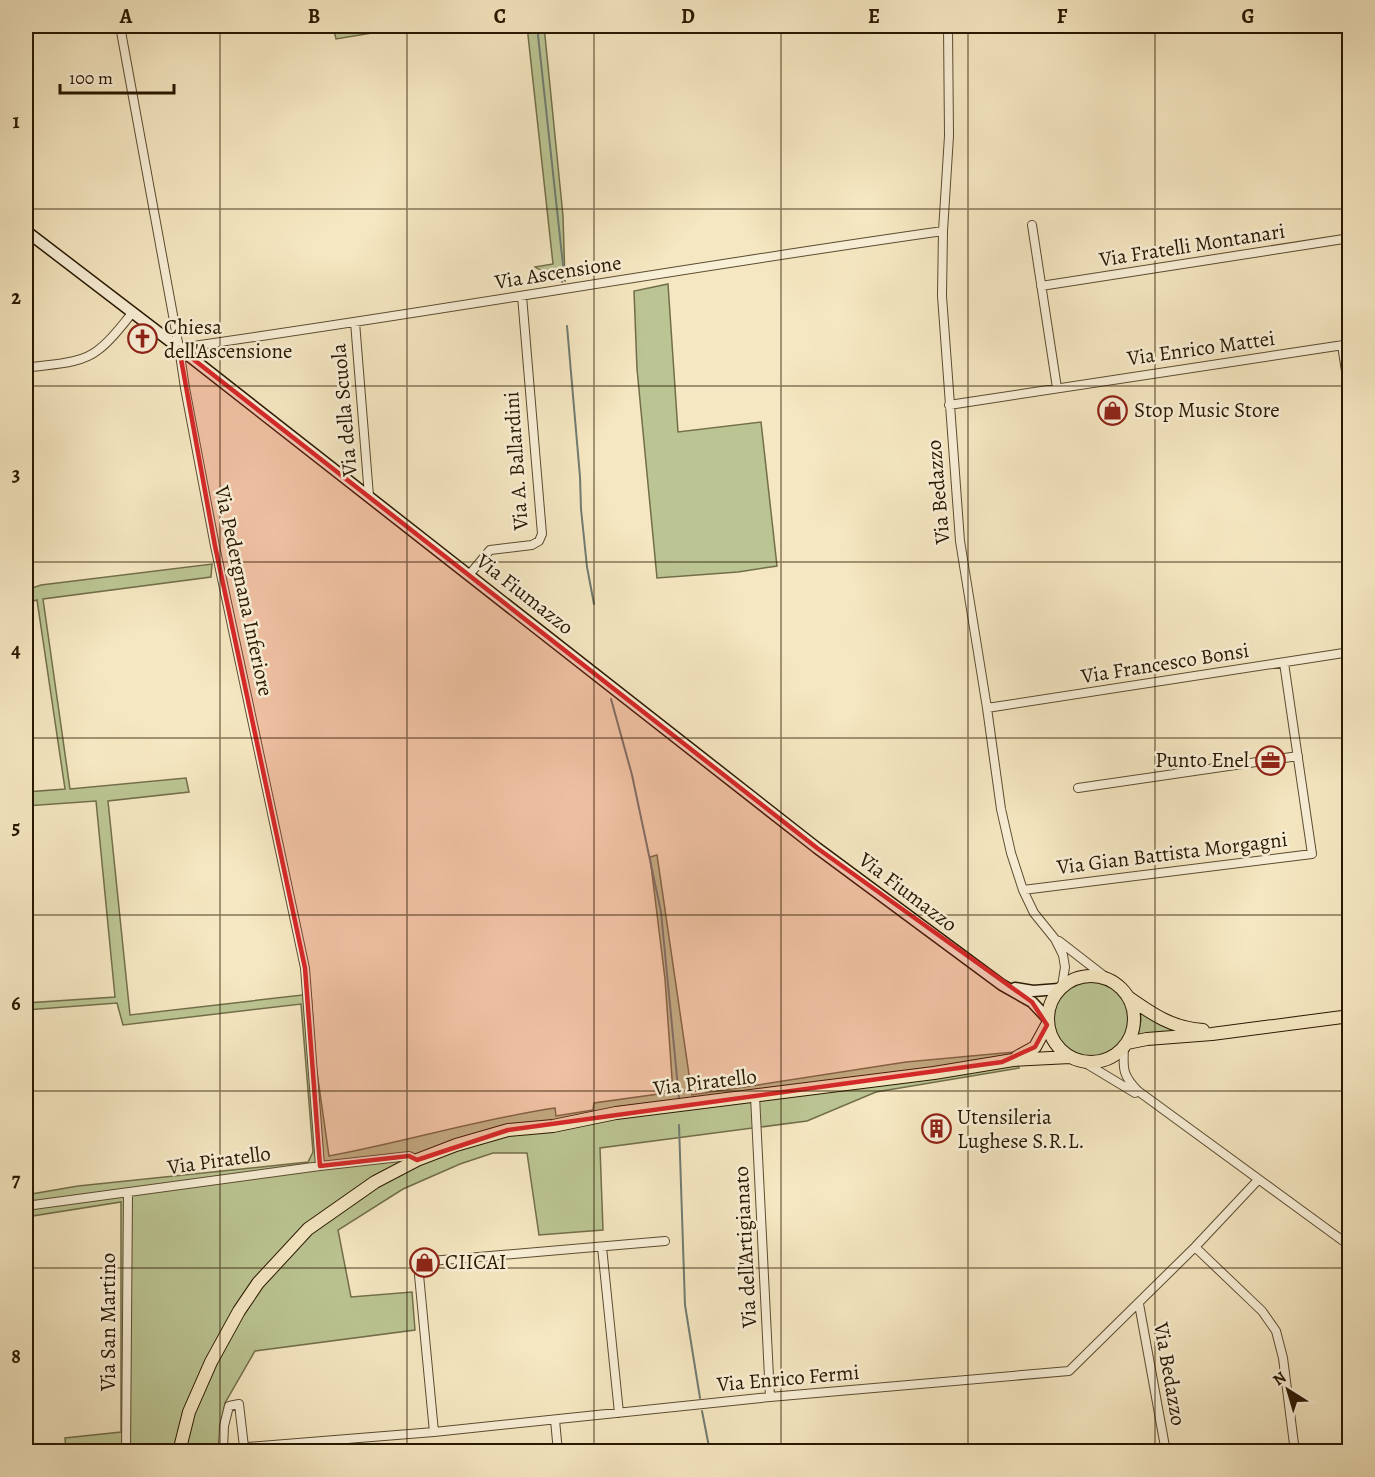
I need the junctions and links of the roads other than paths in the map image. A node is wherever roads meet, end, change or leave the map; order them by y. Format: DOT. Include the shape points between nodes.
graph roads {
  1 [pos="120,26"];
  2 [pos="948,26"];
  3 [pos="1032,225"];
  4 [pos="26,231"];
  5 [pos="943,231"];
  6 [pos="1350,238"];
  7 [pos="1041,286"];
  8 [pos="522,296"];
  9 [pos="133,312"];
  10 [pos="355,322"];
  11 [pos="1346,345"];
  12 [pos="179,348"];
  13 [pos="26,368"];
  14 [pos="1057,388"];
  15 [pos="1350,397"];
  16 [pos="949,405"];
  17 [pos="369,496"];
  18 [pos="470,575"];
  19 [pos="1350,652"];
  20 [pos="1284,663"];
  21 [pos="987,708"];
  22 [pos="1298,756"];
  23 [pos="1078,788"];
  24 [pos="1023,890"];
  25 [pos="1055,939"];
  26 [pos="1108,979"];
  27 [pos="1002,985"];
  28 [pos="1061,987"];
  29 [pos="1128,997"];
  30 [pos="1350,1016"];
  31 [pos="1047,1022"];
  32 [pos="1234,1030"];
  33 [pos="1125,1045"];
  34 [pos="1076,1059"];
  35 [pos="1002,1062"];
  36 [pos="755,1096"];
  37 [pos="1153,1104"];
  38 [pos="417,1160"];
  39 [pos="320,1166"];
  40 [pos="1258,1180"];
  41 [pos="128,1193"];
  42 [pos="26,1206"];
  43 [pos="665,1242"];
  44 [pos="1350,1246"];
  45 [pos="602,1247"];
  46 [pos="1196,1247"];
  47 [pos="1139,1304"];
  48 [pos="770,1397"];
  49 [pos="619,1413"];
  50 [pos="555,1420"];
  51 [pos="434,1432"];
  52 [pos="244,1447"];
  53 [pos="290,1447"];
  54 [pos="126,1452"];
  55 [pos="179,1452"];
  56 [pos="558,1452"];
  57 [pos="1166,1452"];
  58 [pos="1295,1452"];
  1 -- 12 [label="street, Via Pedergnana Inferiore"];
  2 -- 5 [label="street, Via Bedazzo" via="949,136"];
  3 -- 7 [label="street"];
  4 -- 9 [label="street, Via Fiumazzo"];
  5 -- 8 [label="street, Via Ascensione"];
  5 -- 16 [label="street, Via Bedazzo" via="942,296"];
  6 -- 7 [label="street, Via Fratelli Montanari"];
  7 -- 14 [label="street"];
  8 -- 10 [label="street, Via Ascensione"];
  8 -- 18 [label="street, Via A. Ballardini" via="542,534 532,545 490,550"];
  9 -- 12 [label="street, Via Fiumazzo"];
  9 -- 13 [label="street" via="98,351"];
  10 -- 12 [label="street, Via Ascensione"];
  10 -- 17 [label="street, Via della Scuola"];
  11 -- 14 [label="street, Via Enrico Mattei"];
  11 -- 15 [label="street"];
  12 -- 17 [label="street, Via Fiumazzo"];
  12 -- 39 [label="street, Via Pedergnana Inferiore" via="215,546 305,968"];
  14 -- 16 [label="street, Via Enrico Mattei"];
  16 -- 21 [label="street, Via Bedazzo" via="960,542"];
  17 -- 18 [label="street, Via Fiumazzo"];
  18 -- 27 [label="street, Via Fiumazzo" via="817,848"];
  19 -- 20 [label="street, Via Francesco Bonsi"];
  20 -- 21 [label="street, Via Francesco Bonsi"];
  20 -- 22 [label="street, Via Gian Battista Morgagni"];
  21 -- 24 [label="street, Via Bedazzo" via="1001,809"];
  22 -- 23 [label="street"];
  22 -- 24 [label="street, Via Gian Battista Morgagni" via="1312,854"];
  24 -- 25 [label="street, Via Bedazzo" via="1034,913"];
  25 -- 26 [label="street, Via Bedazzo"];
  25 -- 28 [label="street, Via Bedazzo" via="1065,961"];
  26 -- 28 [label="main road" via="1081,976"];
  26 -- 29 [label="main road"];
  27 -- 28 [label="street, Via Fiumazzo" via="1033,991"];
  27 -- 31 [label="street, Via Fiumazzo" via="1032,1002"];
  28 -- 31 [label="main road" via="1053,997"];
  29 -- 32 [label="main road" via="1179,1027"];
  29 -- 33 [label="main road" via="1134,1025"];
  30 -- 32 [label="main road"];
  31 -- 34 [label="main road" via="1057,1047"];
  31 -- 35 [label="main road, Via Piratello" via="1035,1047"];
  32 -- 33 [label="main road"];
  33 -- 34 [label="main road" via="1109,1058 1091,1062"];
  33 -- 37 [label="street" via="1125,1077"];
  34 -- 35 [label="main road, Via Piratello"];
  34 -- 37 [label="street"];
  35 -- 36 [label="main road, Via Piratello"];
  36 -- 38 [label="main road, Via Piratello" via="508,1130"];
  36 -- 48 [label="street, Via dell'Artigianato"];
  37 -- 40 [label="street"];
  38 -- 39 [label="street, Via Piratello" via="409,1156"];
  38 -- 55 [label="main road, Via Piratello" via="375,1182 308,1229 258,1283 211,1362 189,1412"];
  39 -- 41 [label="street, Via Piratello"];
  40 -- 44 [label="street"];
  40 -- 46 [label="street, Via Enrico Fermi"];
  41 -- 42 [label="street, Via Piratello"];
  41 -- 54 [label="street, Via San Martino"];
  43 -- 45 [label="street"];
  45 -- 49 [label="street"];
  45 -- 51 [label="street" via="423,1264 419,1275"];
  46 -- 47 [label="street, Via Enrico Fermi"];
  46 -- 58 [label="street" via="1262,1311 1276,1331"];
  47 -- 48 [label="street, Via Enrico Fermi" via="1069,1371"];
  47 -- 57 [label="street, Via Bedazzo"];
  48 -- 49 [label="street, Via Enrico Fermi"];
  49 -- 50 [label="street, Via Enrico Fermi"];
  50 -- 51 [label="street, Via Enrico Fermi"];
  50 -- 56 [label="street"];
  51 -- 53 [label="street, Via Enrico Fermi"];
  52 -- 52 [label="street, Via Enrico Fermi" via="223,1449 229,1406 239,1404"];
  52 -- 53 [label="street, Via Enrico Fermi"];
}
